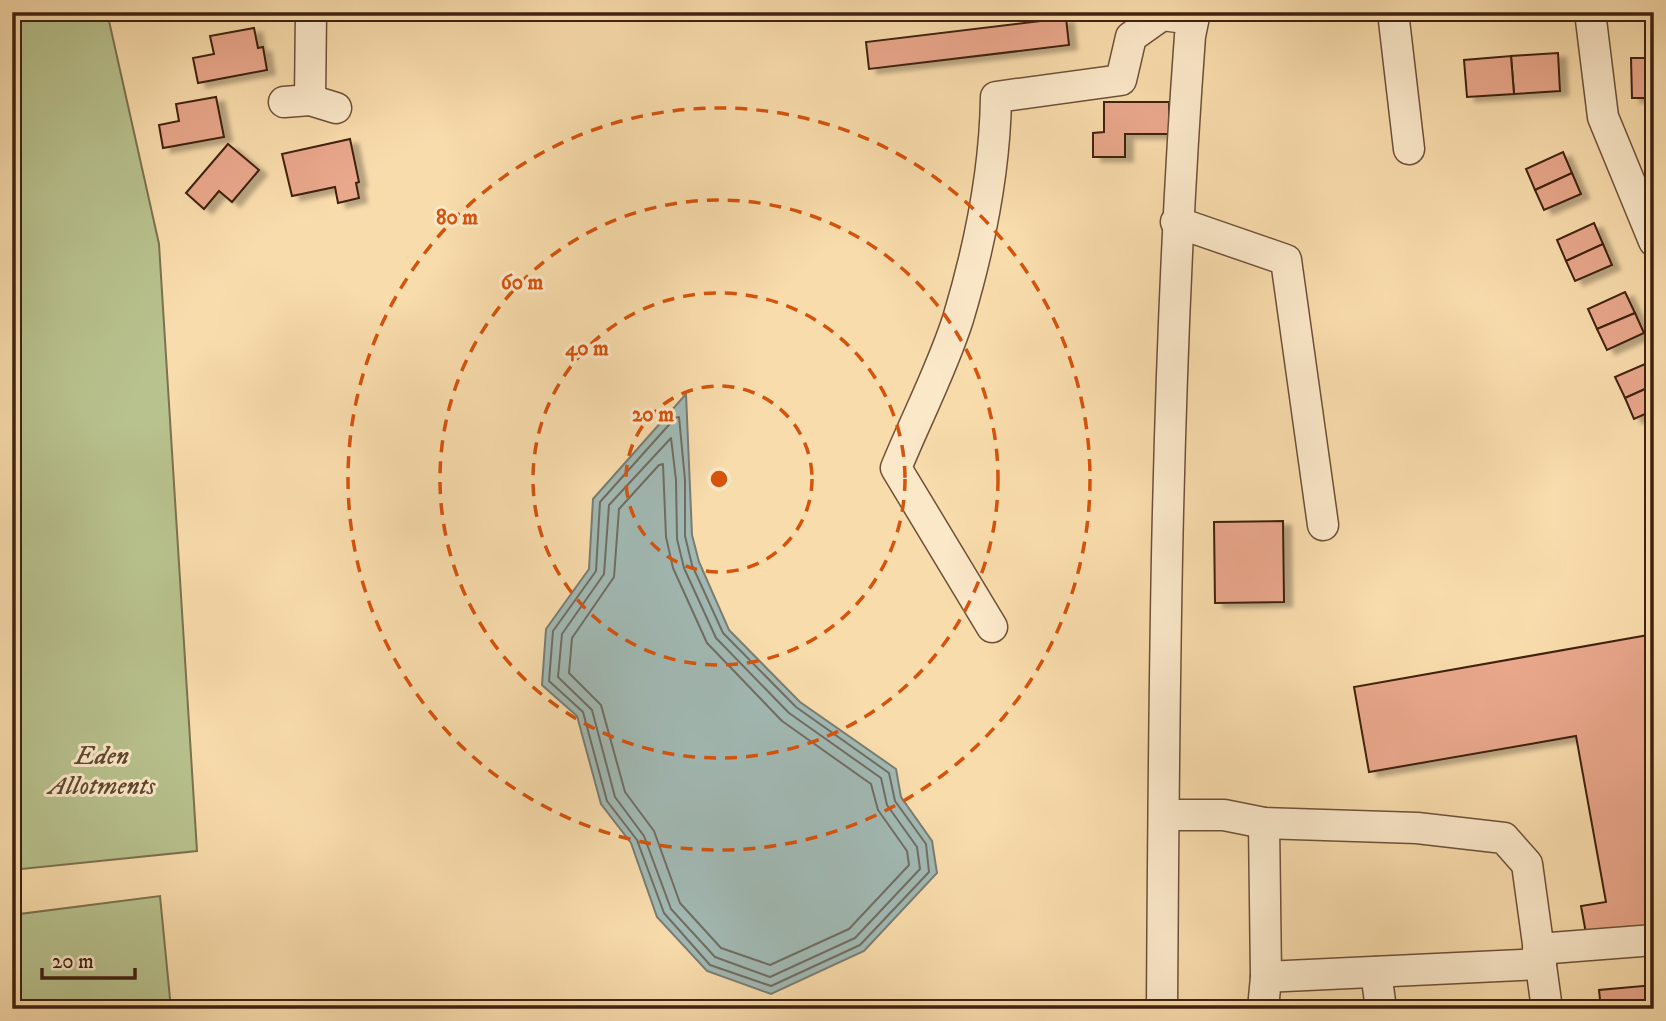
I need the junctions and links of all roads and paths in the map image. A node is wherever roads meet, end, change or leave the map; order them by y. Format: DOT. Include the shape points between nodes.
graph roads {
  1 [pos="311,12"];
  2 [pos="1393,12"];
  3 [pos="1590,12"];
  4 [pos="1194,15"];
  5 [pos="310,104"];
  6 [pos="1409,149"];
  7 [pos="1176,222"];
  8 [pos="1654,241"];
  9 [pos="1323,525"];
  10 [pos="992,627"];
  11 [pos="1164,815"];
  12 [pos="1264,823"];
  13 [pos="1654,940"];
  14 [pos="1539,957"];
  15 [pos="1376,972"];
  16 [pos="1266,977"];
  17 [pos="1163,1009"];
  18 [pos="1263,1009"];
  19 [pos="1381,1009"];
  20 [pos="1547,1009"];
  1 -- 5 [label="street"];
  2 -- 6 [label="street"];
  3 -- 8 [label="street" via="1603,117"];
  4 -- 7 [label="street"];
  4 -- 10 [label="street" via="1162,15 1131,37 1121,80 996,97 995,134 977,243 957,320 896,468"];
  7 -- 9 [label="street" via="1286,260"];
  7 -- 11 [label="street"];
  11 -- 12 [label="street" via="1224,815"];
  11 -- 17 [label="street"];
  12 -- 14 [label="street" via="1418,828 1504,838 1527,864"];
  12 -- 16 [label="street"];
  13 -- 14 [label="street"];
  14 -- 15 [label="street"];
  14 -- 20 [label="street"];
  15 -- 16 [label="street"];
  15 -- 19 [label="street"];
  16 -- 18 [label="street"];
}
